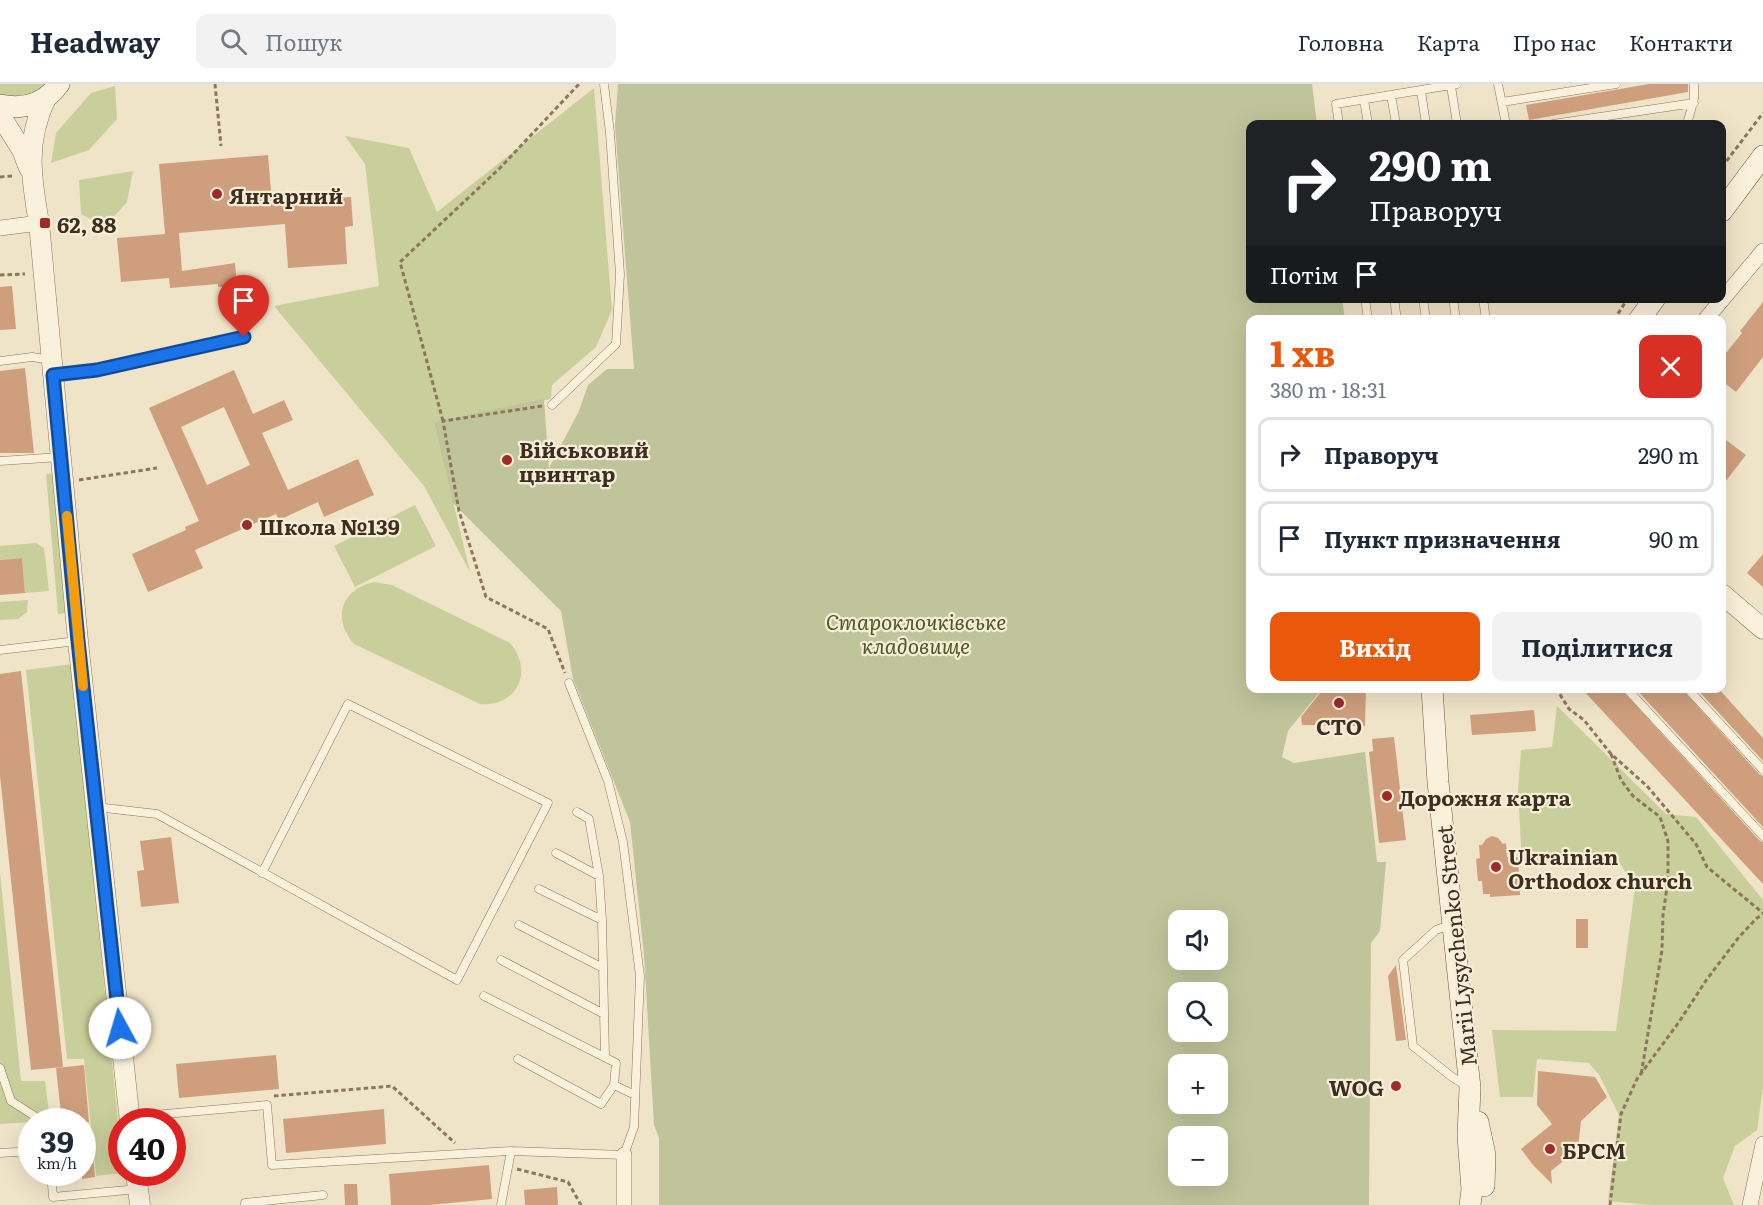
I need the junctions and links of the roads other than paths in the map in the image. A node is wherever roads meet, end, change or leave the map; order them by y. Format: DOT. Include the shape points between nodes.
graph roads {
  1 [pos="604,84"];
  2 [pos="1498,84"];
  3 [pos="1616,84"];
  4 [pos="1694,84"];
  5 [pos="1454,85"];
  6 [pos="52,91"];
  7 [pos="1421,91"];
  8 [pos="1392,95"];
  9 [pos="1364,100"];
  10 [pos="1502,102"];
  11 [pos="1694,103"];
  12 [pos="0,105"];
  13 [pos="0,115"];
  14 [pos="1338,120"];
  15 [pos="1367,120"];
  16 [pos="1395,120"];
  17 [pos="1425,120"];
  18 [pos="1456,120"];
  19 [pos="1505,120"];
  20 [pos="1580,120"];
  21 [pos="1688,120"];
  22 [pos="1763,156"];
  23 [pos="22,175"];
  24 [pos="1726,206"];
  25 [pos="39,223"];
  26 [pos="0,228"];
  27 [pos="1763,251"];
  28 [pos="1726,295"];
  29 [pos="1719,303"];
  30 [pos="1709,315"];
  31 [pos="244,337"];
  32 [pos="0,361"];
  33 [pos="53,368"];
  34 [pos="552,405"];
  35 [pos="61,457"];
  36 [pos="0,461"];
  37 [pos="1726,597"];
  38 [pos="1761,622"];
  39 [pos="78,641"];
  40 [pos="0,650"];
  41 [pos="569,683"];
  42 [pos="1631,693"];
  43 [pos="1692,693"];
  44 [pos="1430,696"];
  45 [pos="1763,770"];
  46 [pos="96,807"];
  47 [pos="577,812"];
  48 [pos="1763,836"];
  49 [pos="556,854"];
  50 [pos="262,873"];
  51 [pos="599,876"];
  52 [pos="539,889"];
  53 [pos="602,920"];
  54 [pos="1452,924"];
  55 [pos="519,925"];
  56 [pos="501,960"];
  57 [pos="603,968"];
  58 [pos="484,996"];
  59 [pos="604,1014"];
  60 [pos="605,1057"];
  61 [pos="518,1059"];
  62 [pos="0,1068"];
  63 [pos="614,1085"];
  64 [pos="1471,1092"];
  65 [pos="635,1095"];
  66 [pos="22,1108"];
  67 [pos="129,1108"];
  68 [pos="186,1113"];
  69 [pos="1763,1144"];
  70 [pos="511,1151"];
  71 [pos="18,1152"];
  72 [pos="0,1153"];
  73 [pos="624,1155"];
  74 [pos="52,1186"];
  75 [pos="138,1189"];
  76 [pos="323,1195"];
  77 [pos="245,1205"];
  78 [pos="501,1205"];
  79 [pos="624,1205"];
  80 [pos="1470,1205"];
  81 [pos="1483,1205"];
  82 [pos="1750,1205"];
  1 -- 34 [label="lane" via="620,274 616,344"];
  2 -- 10 [label="lane"];
  3 -- 10 [label="lane"];
  4 -- 11 [label="lane"];
  5 -- 7 [label="lane"];
  5 -- 18 [label="lane"];
  6 -- 12 [label="main road" via="23,107"];
  6 -- 23 [label="street" via="37,117"];
  7 -- 8 [label="lane"];
  7 -- 17 [label="lane"];
  8 -- 9 [label="lane"];
  8 -- 16 [label="lane"];
  9 -- 14 [label="lane" via="1336,104"];
  9 -- 15 [label="lane"];
  10 -- 19 [label="lane"];
  11 -- 20 [label="lane"];
  11 -- 21 [label="lane"];
  13 -- 23 [label="street" via="22,150"];
  22 -- 24 [label="main road"];
  23 -- 25 [label="street"];
  25 -- 26 [label="street"];
  25 -- 33 [label="street"];
  27 -- 28 [label="street"];
  29 -- 30 [label="street"];
  31 -- 33 [label="lane" via="97,370"];
  32 -- 33 [label="lane" via="32,357"];
  33 -- 35 [label="street"];
  35 -- 36 [label="lane"];
  35 -- 39 [label="street"];
  37 -- 38 [label="street"];
  39 -- 40 [label="lane"];
  39 -- 46 [label="street"];
  41 -- 65 [label="lane" via="608,781 623,842 640,976"];
  42 -- 48 [label="lane"];
  43 -- 45 [label="lane"];
  44 -- 54 [label="main road, Marii Lysychenko Street"];
  46 -- 50 [label="lane" via="157,814"];
  46 -- 67 [label="street"];
  47 -- 51 [label="lane" via="589,819"];
  49 -- 51 [label="lane"];
  50 -- 50 [label="lane" via="348,704 548,803 457,980"];
  51 -- 53 [label="lane"];
  52 -- 53 [label="lane"];
  53 -- 57 [label="lane"];
  54 -- 64 [label="main road, Marii Lysychenko Street"];
  54 -- 64 [label="lane" via="1436,930 1403,960 1413,1046"];
  55 -- 57 [label="lane"];
  56 -- 59 [label="lane"];
  57 -- 59 [label="lane"];
  58 -- 60 [label="lane"];
  59 -- 60 [label="lane"];
  60 -- 63 [label="lane" via="616,1063"];
  61 -- 63 [label="lane" via="601,1104"];
  62 -- 66 [label="lane" via="11,1101"];
  63 -- 65 [label="lane"];
  64 -- 80 [label="main road, Marii Lysychenko Street"];
  64 -- 81 [label="main road, Marii Lysychenko Street" via="1485,1155"];
  65 -- 73 [label="lane" via="634,1127"];
  68 -- 70 [label="lane" via="267,1105 272,1165"];
  69 -- 82 [label="street"];
  70 -- 73 [label="lane"];
  70 -- 78 [label="lane"];
  71 -- 72 [label="lane"];
  73 -- 79 [label="street"];
  74 -- 75 [label="lane" via="53,1197"];
  76 -- 77 [label="lane"];
}
